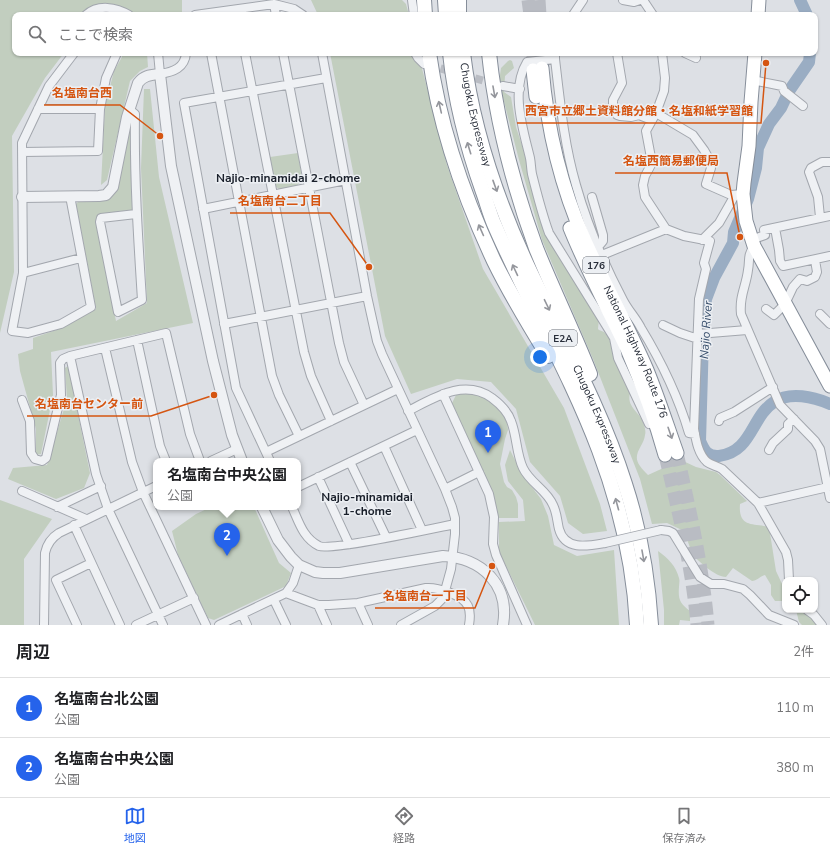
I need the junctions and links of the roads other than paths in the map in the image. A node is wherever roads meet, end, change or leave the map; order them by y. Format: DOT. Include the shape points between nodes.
graph roads {
  1 [pos="412,0"];
  2 [pos="424,0"];
  3 [pos="445,0"];
  4 [pos="458,0"];
  5 [pos="583,0"];
  6 [pos="623,0"];
  7 [pos="642,0"];
  8 [pos="759,0"];
  9 [pos="261,3"];
  10 [pos="274,4"];
  11 [pos="91,12"];
  12 [pos="124,12"];
  13 [pos="238,12"];
  14 [pos="275,12"];
  15 [pos="298,12"];
  16 [pos="414,12"];
  17 [pos="425,12"];
  18 [pos="446,12"];
  19 [pos="459,12"];
  20 [pos="575,12"];
  21 [pos="651,12"];
  22 [pos="758,12"];
  23 [pos="72,56"];
  24 [pos="116,56"];
  25 [pos="158,56"];
  26 [pos="186,56"];
  27 [pos="212,56"];
  28 [pos="246,56"];
  29 [pos="284,56"];
  30 [pos="322,56"];
  31 [pos="417,56"];
  32 [pos="450,56"];
  33 [pos="464,56"];
  34 [pos="489,56"];
  35 [pos="556,56"];
  36 [pos="617,56"];
  37 [pos="662,56"];
  38 [pos="692,56"];
  39 [pos="755,56"];
  40 [pos="427,58"];
  41 [pos="696,58"];
  42 [pos="538,69"];
  43 [pos="160,74"];
  44 [pos="326,78"];
  45 [pos="752,80"];
  46 [pos="289,84"];
  47 [pos="504,86"];
  48 [pos="520,89"];
  49 [pos="252,91"];
  50 [pos="219,97"];
  51 [pos="803,106"];
  52 [pos="38,109"];
  53 [pos="100,109"];
  54 [pos="129,109"];
  55 [pos="654,117"];
  56 [pos="22,152"];
  57 [pos="830,162"];
  58 [pos="346,180"];
  59 [pos="308,188"];
  60 [pos="739,194"];
  61 [pos="22,196"];
  62 [pos="70,196"];
  63 [pos="272,196"];
  64 [pos="592,197"];
  65 [pos="239,202"];
  66 [pos="203,209"];
  67 [pos="136,214"];
  68 [pos="830,216"];
  69 [pos="820,217"];
  70 [pos="775,228"];
  71 [pos="666,229"];
  72 [pos="702,240"];
  73 [pos="752,243"];
  74 [pos="600,251"];
  75 [pos="830,256"];
  76 [pos="81,258"];
  77 [pos="815,260"];
  78 [pos="23,273"];
  79 [pos="367,296"];
  80 [pos="330,303"];
  81 [pos="786,304"];
  82 [pos="294,309"];
  83 [pos="766,309"];
  84 [pos="820,314"];
  85 [pos="260,316"];
  86 [pos="224,324"];
  87 [pos="830,324"];
  88 [pos="663,325"];
  89 [pos="747,330"];
  90 [pos="698,336"];
  91 [pos="137,340"];
  92 [pos="105,348"];
  93 [pos="70,356"];
  94 [pos="829,381"];
  95 [pos="398,389"];
  96 [pos="774,391"];
  97 [pos="443,394"];
  98 [pos="22,400"];
  99 [pos="364,405"];
  100 [pos="408,411"];
  101 [pos="794,419"];
  102 [pos="331,421"];
  103 [pos="719,421"];
  104 [pos="417,430"];
  105 [pos="695,434"];
  106 [pos="299,436"];
  107 [pos="384,446"];
  108 [pos="237,449"];
  109 [pos="599,449"];
  110 [pos="769,450"];
  111 [pos="266,452"];
  112 [pos="667,454"];
  113 [pos="165,458"];
  114 [pos="199,458"];
  115 [pos="218,458"];
  116 [pos="241,458"];
  117 [pos="269,458"];
  118 [pos="350,462"];
  119 [pos="479,472"];
  120 [pos="318,477"];
  121 [pos="828,484"];
  122 [pos="101,486"];
  123 [pos="301,486"];
  124 [pos="153,487"];
  125 [pos="445,488"];
  126 [pos="22,491"];
  127 [pos="143,492"];
  128 [pos="830,498"];
  129 [pos="758,503"];
  130 [pos="57,506"];
  131 [pos="108,509"];
  132 [pos="263,510"];
  133 [pos="293,510"];
  134 [pos="86,519"];
  135 [pos="636,523"];
  136 [pos="455,524"];
  137 [pos="74,525"];
  138 [pos="422,530"];
  139 [pos="386,537"];
  140 [pos="349,544"];
  141 [pos="452,556"];
  142 [pos="91,563"];
  143 [pos="299,565"];
  144 [pos="789,577"];
  145 [pos="446,591"];
  146 [pos="286,593"];
  147 [pos="194,598"];
  148 [pos="274,600"];
  149 [pos="358,603"];
  150 [pos="318,605"];
  151 [pos="811,613"];
  152 [pos="242,614"];
  153 [pos="158,615"];
  154 [pos="44,625"];
  155 [pos="77,625"];
  156 [pos="120,625"];
  157 [pos="136,625"];
  158 [pos="163,625"];
  159 [pos="206,625"];
  160 [pos="219,625"];
  161 [pos="247,625"];
  162 [pos="286,625"];
  163 [pos="327,625"];
  164 [pos="368,625"];
  165 [pos="400,625"];
  166 [pos="469,625"];
  167 [pos="503,625"];
  168 [pos="527,625"];
  169 [pos="637,625"];
  170 [pos="651,625"];
  171 [pos="794,625"];
  172 [pos="822,625"];
  1 -- 16 [label="street"];
  2 -- 17 [label="highway"];
  3 -- 18 [label="highway"];
  4 -- 19 [label="highway"];
  5 -- 20 [label="street"];
  6 -- 7 [label="street"];
  7 -- 21 [label="street"];
  8 -- 22 [label="highway"];
  9 -- 10 [label="street"];
  9 -- 13 [label="street"];
  10 -- 14 [label="street"];
  10 -- 15 [label="street"];
  11 -- 12 [label="street" via="108,8"];
  23 -- 52 [label="street" via="49,86"];
  24 -- 53 [label="street" via="106,78"];
  25 -- 43 [label="street"];
  26 -- 43 [label="street" via="179,68 170,73"];
  27 -- 50 [label="street"];
  28 -- 49 [label="street"];
  29 -- 46 [label="street"];
  30 -- 44 [label="street"];
  31 -- 40 [label="street"];
  109 -- 32 [label="highway, Chugoku Expressway / E2A, one-way" via="494,225 467,141"];
  33 -- 135 [label="highway, Chugoku Expressway / E2A, one-way" via="479,137 502,207 595,406 625,484"];
  34 -- 135 [label="highway, one-way" via="499,120 524,211 544,268 602,405 630,488"];
  35 -- 48 [label="street" via="527,62 522,73"];
  35 -- 74 [label="street" via="563,126 575,184"];
  36 -- 55 [label="street" via="622,84 613,100 617,114"];
  37 -- 55 [label="street" via="664,91"];
  38 -- 41 [label="street"];
  39 -- 45 [label="highway"];
  109 -- 40 [label="highway, one-way" via="494,262 464,191"];
  42 -- 112 [label="highway, National Highway Route 176 / 176" via="536,96 546,152 562,207 582,257 627,350"];
  43 -- 54 [label="street" via="142,78"];
  43 -- 108 [label="street" via="170,166 213,361"];
  44 -- 46 [label="street"];
  44 -- 58 [label="street"];
  45 -- 51 [label="street" via="782,86 784,91"];
  45 -- 60 [label="highway" via="749,146 744,183"];
  46 -- 49 [label="street"];
  46 -- 59 [label="street"];
  47 -- 48 [label="street"];
  48 -- 112 [label="street" via="522,124 542,215 549,233 614,338 618,358"];
  49 -- 50 [label="street"];
  49 -- 63 [label="street"];
  50 -- 65 [label="street"];
  50 -- 66 [label="street" via="184,103"];
  52 -- 53 [label="street"];
  52 -- 56 [label="street" via="22,143"];
  53 -- 56 [label="street" via="98,151"];
  54 -- 62 [label="street" via="113,187 106,195"];
  54 -- 67 [label="street" via="135,114"];
  55 -- 60 [label="street" via="693,135 709,159 710,168 706,184 731,195"];
  55 -- 71 [label="street" via="646,131 652,163 643,185 645,197"];
  56 -- 61 [label="street"];
  57 -- 69 [label="street" via="822,162 809,172 818,197"];
  58 -- 59 [label="street"];
  58 -- 79 [label="street"];
  59 -- 63 [label="street"];
  59 -- 80 [label="street"];
  60 -- 72 [label="street" via="719,223"];
  60 -- 73 [label="highway"];
  61 -- 62 [label="street"];
  61 -- 78 [label="street"];
  62 -- 76 [label="street"];
  63 -- 65 [label="street"];
  63 -- 82 [label="street"];
  64 -- 74 [label="street" via="603,235"];
  65 -- 66 [label="street"];
  65 -- 85 [label="street"];
  66 -- 86 [label="street"];
  67 -- 67 [label="street" via="142,300 118,312 100,222 101,218"];
  68 -- 69 [label="street"];
  69 -- 70 [label="street"];
  70 -- 73 [label="street" via="764,230 765,235"];
  70 -- 77 [label="street" via="780,264 783,266"];
  71 -- 72 [label="street"];
  71 -- 74 [label="street"];
  72 -- 90 [label="street" via="710,241 699,299"];
  73 -- 81 [label="highway"];
  73 -- 89 [label="street" via="740,305"];
  74 -- 105 [label="street" via="624,301 642,328 674,388 689,432"];
  75 -- 77 [label="street"];
  76 -- 78 [label="street"];
  76 -- 78 [label="street" via="91,307 61,324 28,333 12,331"];
  77 -- 81 [label="street" via="815,277 807,281 800,279 793,287"];
  79 -- 80 [label="street"];
  79 -- 95 [label="street" via="377,341"];
  80 -- 82 [label="street"];
  80 -- 99 [label="street" via="344,362"];
  81 -- 83 [label="street" via="774,315"];
  81 -- 94 [label="highway"];
  82 -- 85 [label="street"];
  82 -- 102 [label="street" via="311,376"];
  84 -- 87 [label="street"];
  85 -- 86 [label="street"];
  85 -- 106 [label="street" via="272,376"];
  86 -- 111 [label="street" via="236,388"];
  88 -- 90 [label="street" via="680,334"];
  89 -- 90 [label="street"];
  89 -- 96 [label="street"];
  90 -- 105 [label="street"];
  91 -- 92 [label="street"];
  91 -- 113 [label="street"];
  91 -- 114 [label="street" via="166,333 190,434"];
  92 -- 93 [label="street"];
  92 -- 127 [label="street" via="132,462"];
  93 -- 98 [label="street" via="60,363 59,407 46,458 42,461 35,459 31,453 30,421"];
  93 -- 122 [label="street" via="96,474"];
  95 -- 99 [label="street"];
  95 -- 100 [label="street"];
  96 -- 101 [label="street" via="780,405"];
  96 -- 103 [label="street" via="720,418"];
  97 -- 100 [label="street"];
  97 -- 119 [label="street"];
  97 -- 171 [label="street, bridge" via="467,389 482,392 500,404 512,422 522,466 550,499 556,512 559,530 568,542 584,546 661,530 669,531 700,578 711,584 743,589 769,615"];
  99 -- 102 [label="street"];
  100 -- 104 [label="street"];
  101 -- 110 [label="street"];
  101 -- 121 [label="street" via="820,449"];
  102 -- 106 [label="street"];
  104 -- 107 [label="street"];
  104 -- 125 [label="street"];
  105 -- 129 [label="street" via="708,463 722,469"];
  106 -- 111 [label="street"];
  107 -- 118 [label="street"];
  107 -- 138 [label="street"];
  108 -- 115 [label="street"];
  108 -- 116 [label="street"];
  169 -- 109 [label="highway, Chugoku Expressway / E2A, one-way" via="631,566 623,526"];
  111 -- 117 [label="street"];
  118 -- 120 [label="street"];
  118 -- 139 [label="street"];
  119 -- 125 [label="street"];
  119 -- 168 [label="street" via="493,508 493,544 496,555"];
  120 -- 123 [label="street"];
  120 -- 140 [label="street"];
  121 -- 128 [label="street"];
  121 -- 129 [label="street"];
  122 -- 130 [label="street"];
  122 -- 131 [label="street"];
  124 -- 127 [label="street"];
  125 -- 136 [label="street"];
  126 -- 130 [label="street"];
  127 -- 131 [label="street"];
  127 -- 147 [label="street"];
  129 -- 144 [label="street" via="786,552"];
  130 -- 134 [label="street"];
  131 -- 134 [label="street"];
  131 -- 153 [label="street"];
  132 -- 143 [label="street" via="278,540"];
  133 -- 140 [label="street" via="305,535 312,542 321,547"];
  134 -- 137 [label="street"];
  135 -- 170 [label="highway, Chugoku Expressway / E2A, one-way" via="644,561"];
  136 -- 138 [label="street"];
  136 -- 141 [label="street"];
  137 -- 142 [label="street"];
  137 -- 154 [label="street" via="54,536 46,547"];
  138 -- 139 [label="street"];
  139 -- 140 [label="street"];
  141 -- 143 [label="street" via="436,556 334,574 315,572"];
  141 -- 145 [label="street"];
  141 -- 167 [label="street" via="479,566 495,582 503,602"];
  142 -- 155 [label="street" via="56,580"];
  142 -- 156 [label="street"];
  143 -- 146 [label="street" via="293,583"];
  145 -- 149 [label="street" via="434,587 426,588"];
  145 -- 165 [label="street" via="436,606"];
  145 -- 166 [label="street" via="468,605"];
  146 -- 148 [label="street"];
  146 -- 150 [label="street"];
  147 -- 153 [label="street"];
  147 -- 159 [label="street"];
  148 -- 152 [label="street"];
  148 -- 162 [label="street"];
  149 -- 150 [label="street"];
  149 -- 164 [label="street"];
  150 -- 163 [label="street"];
  151 -- 172 [label="street"];
  152 -- 160 [label="street"];
  152 -- 161 [label="street"];
  153 -- 157 [label="street"];
  153 -- 158 [label="street"];
}
